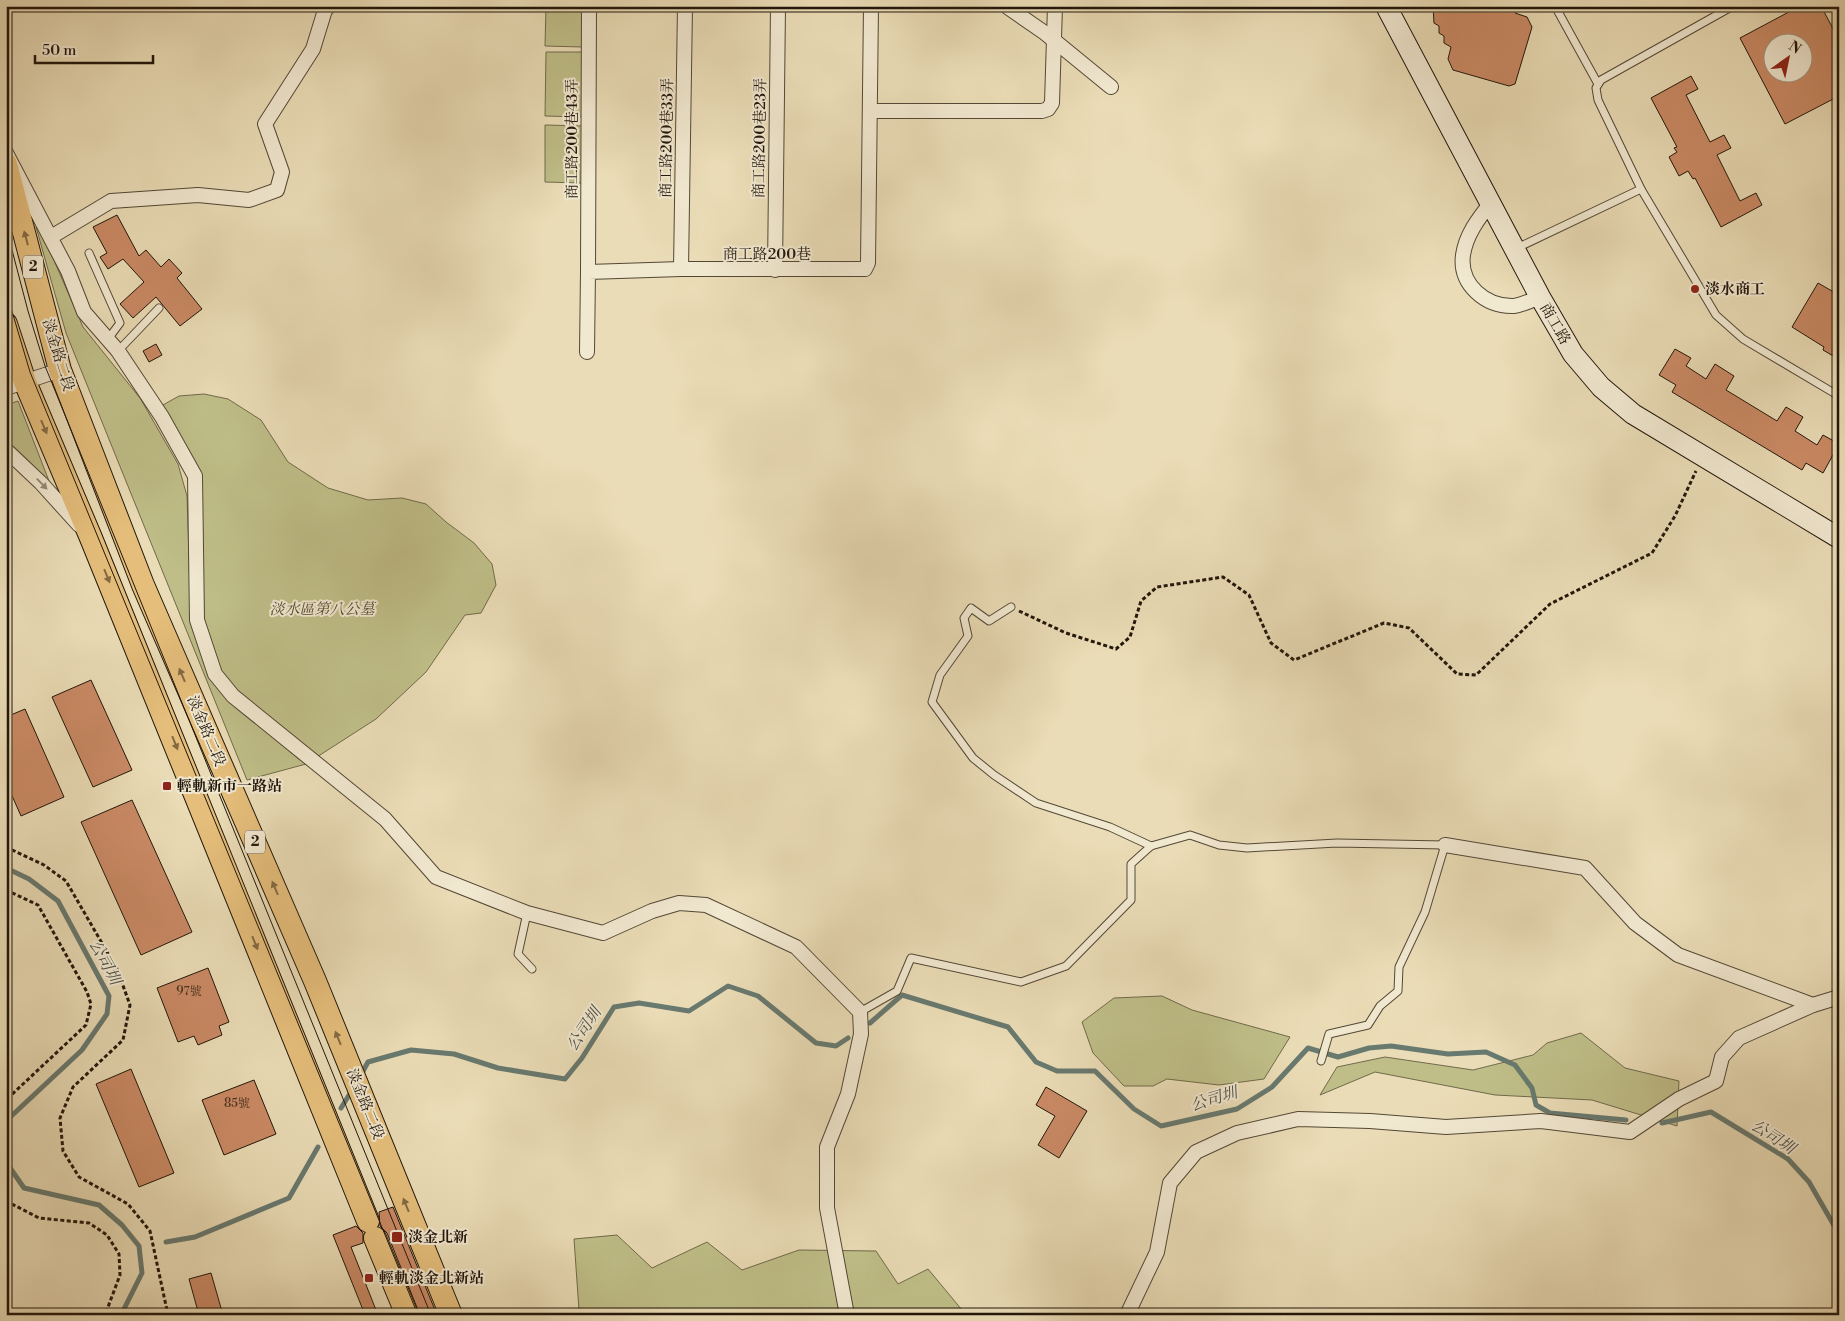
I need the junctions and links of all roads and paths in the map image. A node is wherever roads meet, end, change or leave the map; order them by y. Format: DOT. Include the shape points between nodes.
graph roads {
  1 [pos="328,6"];
  2 [pos="589,6"];
  3 [pos="685,6"];
  4 [pos="778,6"];
  5 [pos="871,6"];
  6 [pos="1006,6"];
  7 [pos="1055,6"];
  8 [pos="1386,6"];
  9 [pos="1555,6"];
  10 [pos="1733,6"];
  11 [pos="1054,42"];
  12 [pos="1598,84"];
  13 [pos="1111,87"];
  14 [pos="871,111"];
  15 [pos="6,153"];
  16 [pos="6,164"];
  17 [pos="1641,189"];
  18 [pos="1490,204"];
  19 [pos="52,237"];
  20 [pos="1514,249"];
  21 [pos="89,254"];
  22 [pos="681,269"];
  23 [pos="775,270"];
  24 [pos="588,272"];
  25 [pos="1540,297"];
  26 [pos="159,308"];
  27 [pos="6,324"];
  28 [pos="108,338"];
  29 [pos="118,351"];
  30 [pos="587,352"];
  31 [pos="60,370"];
  32 [pos="16,385"];
  33 [pos="1839,396"];
  34 [pos="6,450"];
  35 [pos="1702,457"];
  36 [pos="92,538"];
  37 [pos="1839,538"];
  38 [pos="1011,608"];
  39 [pos="1445,845"];
  40 [pos="1151,846"];
  41 [pos="6,847"];
  42 [pos="6,890"];
  43 [pos="527,913"];
  44 [pos="532,969"];
  45 [pos="1839,997"];
  46 [pos="1814,1005"];
  47 [pos="860,1012"];
  48 [pos="1321,1061"];
  49 [pos="6,1100"];
  50 [pos="6,1201"];
  51 [pos="105,1315"];
  52 [pos="168,1315"];
  53 [pos="407,1315"];
  54 [pos="450,1315"];
  55 [pos="847,1315"];
  56 [pos="1128,1315"];
  1 -- 19 [label="street" via="313,49 265,124 282,172 277,190 249,200 198,196 111,201"];
  2 -- 24 [label="street, 商工路200巷43弄"];
  3 -- 22 [label="street, 商工路200巷33弄"];
  4 -- 23 [label="street, 商工路200巷23弄"];
  5 -- 14 [label="street, 商工路200巷"];
  6 -- 11 [label="street"];
  7 -- 11 [label="street"];
  8 -- 18 [label="street, 商工路"];
  9 -- 12 [label="lane"];
  10 -- 12 [label="lane"];
  11 -- 13 [label="street"];
  11 -- 14 [label="street" via="1052,103 1048,109"];
  12 -- 17 [label="lane" via="1598,100"];
  14 -- 23 [label="street, 商工路200巷" via="867,266 862,271"];
  15 -- 19 [label="street"];
  31 -- 16 [label="main road, 淡金路二段 / 2, one-way"];
  17 -- 20 [label="lane"];
  17 -- 33 [label="lane" via="1716,315 1742,339"];
  18 -- 20 [label="street, 商工路"];
  18 -- 25 [label="street" via="1473,226 1463,256 1466,279 1477,294 1496,305 1516,306"];
  19 -- 28 [label="street" via="84,312"];
  20 -- 25 [label="street, 商工路"];
  21 -- 28 [label="lane" via="120,323"];
  22 -- 23 [label="street, 商工路200巷"];
  22 -- 24 [label="street, 商工路200巷"];
  24 -- 30 [label="street"];
  25 -- 35 [label="street, 商工路" via="1573,354 1601,386 1633,414"];
  26 -- 29 [label="lane"];
  27 -- 32 [label="main road"];
  28 -- 29 [label="street"];
  29 -- 43 [label="street" via="162,417 195,476 197,620 215,674 233,696 385,820 436,877"];
  31 -- 32 [label="street"];
  54 -- 31 [label="main road, 淡金路二段 / 2, one-way" via="315,981 143,585"];
  32 -- 36 [label="main road, one-way"];
  34 -- 36 [label="street, one-way" via="41,482"];
  35 -- 37 [label="street, 商工路"];
  35 -- 38 [label="path" via="1675,516 1652,553 1550,604 1476,675 1457,674 1409,628 1384,623 1294,660 1271,643 1249,595 1223,577 1157,588 1141,601 1130,637 1116,649 1066,633"];
  36 -- 53 [label="main road, one-way"];
  38 -- 40 [label="lane" via="988,621 971,608 964,618 968,636 940,675 932,702 973,758 1036,803 1110,827"];
  39 -- 40 [label="lane" via="1337,843 1247,848 1190,835"];
  39 -- 46 [label="street" via="1585,868 1635,923 1678,955"];
  39 -- 48 [label="lane" via="1425,912 1399,968 1398,992 1380,1006 1368,1026 1329,1034"];
  40 -- 47 [label="lane" via="1130,864 1131,900 1066,966 1021,982 911,958 898,991"];
  41 -- 52 [label="path" via="44,865 66,881 124,987 130,1005 123,1040 73,1087 60,1118 63,1151 79,1176 128,1204 150,1231"];
  42 -- 49 [label="path" via="38,905 91,1004 86,1025"];
  43 -- 44 [label="lane" via="518,954"];
  43 -- 47 [label="street" via="603,934 652,910 679,903 706,905 796,947"];
  45 -- 46 [label="street"];
  46 -- 56 [label="street" via="1739,1038 1722,1056 1716,1081 1679,1099 1630,1132 1541,1121 1446,1127 1298,1119 1236,1133 1196,1152 1170,1183 1156,1252"];
  47 -- 55 [label="street" via="861,1034 848,1094 827,1147 827,1208"];
  50 -- 51 [label="path" via="39,1218 89,1223 107,1236 119,1254 120,1275"];
}
